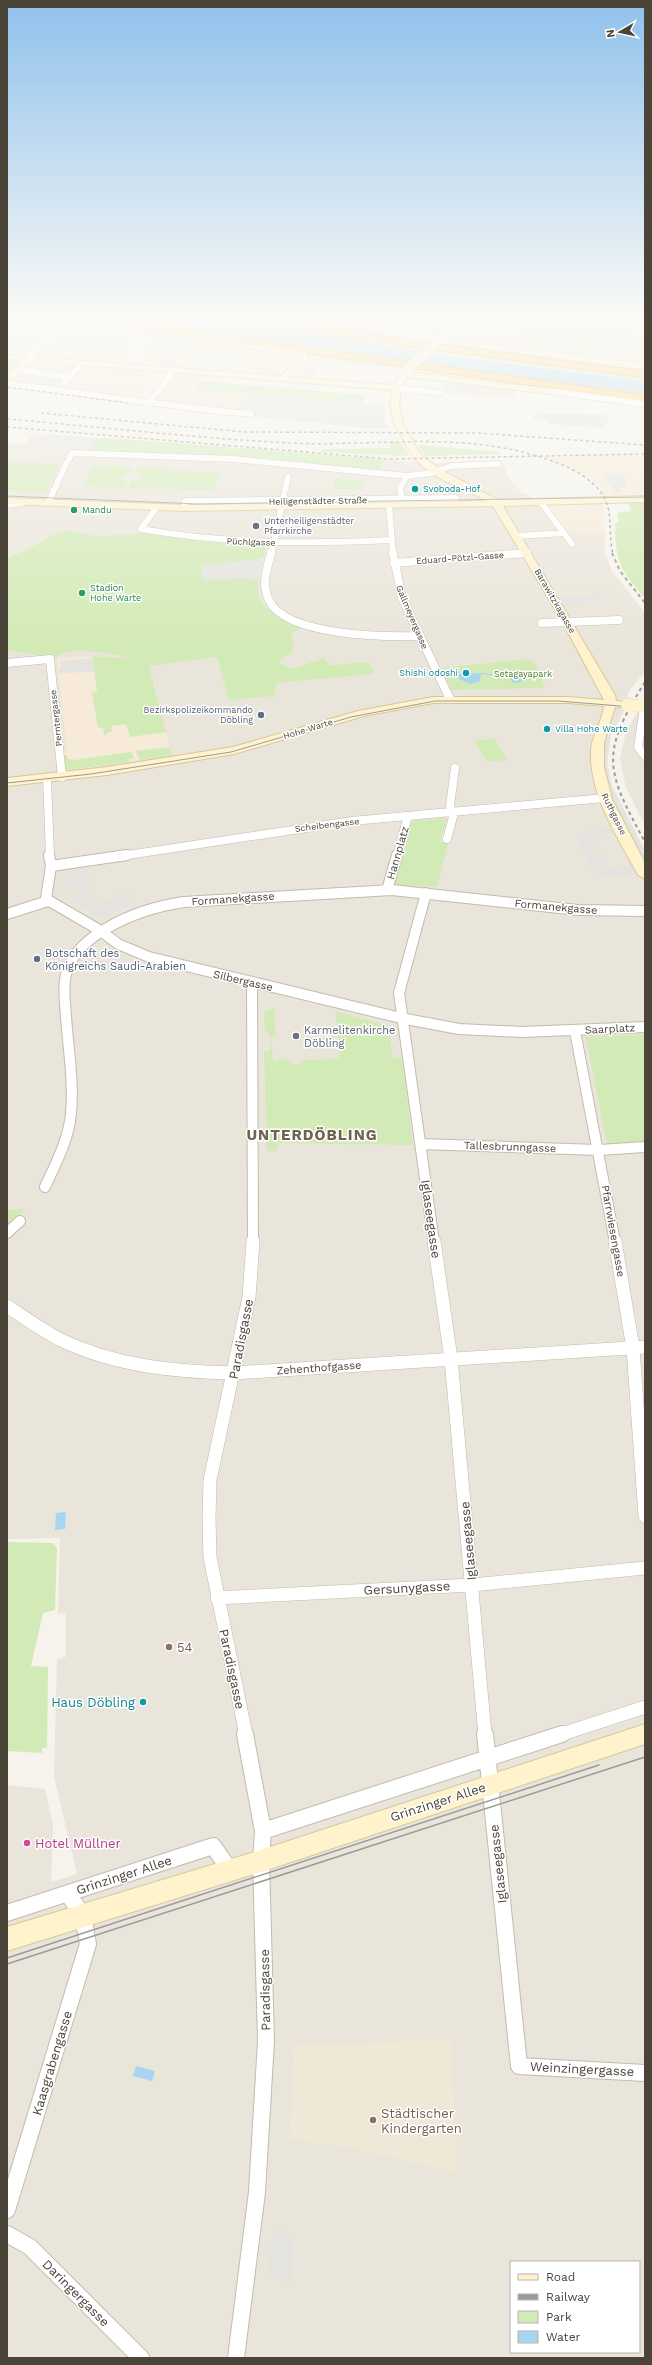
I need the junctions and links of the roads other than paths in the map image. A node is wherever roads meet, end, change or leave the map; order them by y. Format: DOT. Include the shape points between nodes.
graph roads {
  1 [pos="400,427"];
  2 [pos="498,464"];
  3 [pos="291,465"];
  4 [pos="439,471"];
  5 [pos="407,476"];
  6 [pos="645,495"];
  7 [pos="283,498"];
  8 [pos="491,499"];
  9 [pos="645,499"];
  10 [pos="7,501"];
  11 [pos="540,501"];
  12 [pos="28,502"];
  13 [pos="403,502"];
  14 [pos="48,503"];
  15 [pos="7,505"];
  16 [pos="389,506"];
  17 [pos="157,507"];
  18 [pos="564,533"];
  19 [pos="517,536"];
  20 [pos="391,540"];
  21 [pos="274,543"];
  22 [pos="572,544"];
  23 [pos="527,553"];
  24 [pos="394,563"];
  25 [pos="619,620"];
  26 [pos="567,621"];
  27 [pos="542,623"];
  28 [pos="419,636"];
  29 [pos="7,663"];
  30 [pos="450,699"];
  31 [pos="611,704"];
  32 [pos="643,707"];
  33 [pos="645,756"];
  34 [pos="455,768"];
  35 [pos="62,777"];
  36 [pos="48,778"];
  37 [pos="7,782"];
  38 [pos="605,798"];
  39 [pos="452,812"];
  40 [pos="408,816"];
  41 [pos="447,839"];
  42 [pos="51,866"];
  43 [pos="645,875"];
  44 [pos="387,890"];
  45 [pos="426,893"];
  46 [pos="48,901"];
  47 [pos="645,911"];
  48 [pos="7,914"];
  49 [pos="101,931"];
  50 [pos="252,983"];
  51 [pos="401,1018"];
  52 [pos="645,1027"];
  53 [pos="575,1031"];
  54 [pos="420,1144"];
  55 [pos="645,1147"];
  56 [pos="599,1150"];
  57 [pos="45,1187"];
  58 [pos="20,1221"];
  59 [pos="7,1233"];
  60 [pos="7,1306"];
  61 [pos="639,1348"];
  62 [pos="451,1359"];
  63 [pos="234,1373"];
  64 [pos="642,1433"];
  65 [pos="645,1516"];
  66 [pos="645,1568"];
  67 [pos="472,1584"];
  68 [pos="217,1598"];
  69 [pos="645,1707"];
  70 [pos="645,1734"];
  71 [pos="489,1758"];
  72 [pos="490,1784"];
  73 [pos="263,1831"];
  74 [pos="261,1860"];
  75 [pos="230,1870"];
  76 [pos="68,1894"];
  77 [pos="7,1913"];
  78 [pos="83,1916"];
  79 [pos="7,1939"];
  80 [pos="519,2066"];
  81 [pos="645,2072"];
  82 [pos="7,2210"];
  83 [pos="7,2234"];
  84 [pos="140,2358"];
  85 [pos="236,2358"];
  1 -- 4 [label="main road" via="421,460"];
  2 -- 4 [label="street" via="452,466"];
  3 -- 5 [label="street"];
  3 -- 7 [label="street"];
  3 -- 14 [label="street" via="234,460 70,458"];
  4 -- 5 [label="street"];
  4 -- 8 [label="main road"];
  5 -- 13 [label="street" via="400,488"];
  6 -- 8 [label="main road, Heiligenstädter Straße"];
  7 -- 13 [label="street, Heiligenstädter Straße"];
  7 -- 16 [label="main road, Heiligenstädter Straße"];
  7 -- 17 [label="main road, Heiligenstädter Straße" via="184,508"];
  7 -- 21 [label="street"];
  8 -- 11 [label="main road, Heiligenstädter Straße"];
  8 -- 13 [label="main road, Heiligenstädter Straße"];
  8 -- 13 [label="main road, Heiligenstädter Straße" via="456,498"];
  8 -- 19 [label="main road, Barawitzkagasse"];
  9 -- 11 [label="main road, Heiligenstädter Straße"];
  10 -- 12 [label="main road, Heiligenstädter Straße"];
  11 -- 18 [label="street"];
  12 -- 14 [label="main road, Heiligenstädter Straße"];
  12 -- 15 [label="street, Heiligenstädter Straße"];
  13 -- 16 [label="main road, Heiligenstädter Straße"];
  14 -- 17 [label="main road, Heiligenstädter Straße"];
  16 -- 20 [label="street, Gallmeyergasse"];
  17 -- 21 [label="street, Püchlgasse" via="140,529 231,543"];
  18 -- 19 [label="street"];
  18 -- 22 [label="street"];
  19 -- 23 [label="main road, Barawitzkagasse"];
  20 -- 21 [label="street, Püchlgasse"];
  20 -- 24 [label="street, Gallmeyergasse"];
  21 -- 28 [label="street" via="264,592 268,601 278,611 310,626 349,634"];
  23 -- 24 [label="street, Eduard-Pötzl-Gasse"];
  23 -- 26 [label="main road, Barawitzkagasse"];
  24 -- 28 [label="street, Gallmeyergasse" via="402,598"];
  25 -- 26 [label="street"];
  26 -- 27 [label="street"];
  26 -- 31 [label="main road, Barawitzkagasse" via="609,695"];
  28 -- 30 [label="street, Gallmeyergasse"];
  29 -- 35 [label="street, Perntergasse" via="50,658"];
  30 -- 31 [label="main road, Hohe Warte" via="568,700"];
  30 -- 35 [label="main road, Hohe Warte" via="362,713 234,750"];
  31 -- 32 [label="main road, Hohe Warte, bridge"];
  31 -- 38 [label="main road, Ruthgasse" via="597,742 597,769"];
  32 -- 33 [label="street" via="638,747"];
  34 -- 39 [label="street" via="450,806"];
  35 -- 36 [label="main road, Hohe Warte"];
  36 -- 37 [label="main road, Hohe Warte"];
  36 -- 42 [label="street"];
  38 -- 39 [label="street, Scheibengasse"];
  38 -- 43 [label="main road, Ruthgasse"];
  39 -- 40 [label="street, Scheibengasse"];
  39 -- 41 [label="street"];
  40 -- 42 [label="street, Scheibengasse" via="308,826"];
  40 -- 44 [label="street, Hannplatz"];
  42 -- 46 [label="street" via="46,898"];
  44 -- 45 [label="street, Formanekgasse"];
  44 -- 49 [label="street, Formanekgasse" via="177,903 135,914"];
  45 -- 47 [label="street, Formanekgasse" via="578,910"];
  45 -- 51 [label="street, Iglaseegasse" via="402,977 399,993"];
  46 -- 48 [label="street"];
  46 -- 49 [label="street, Silbergasse"];
  49 -- 50 [label="street, Silbergasse" via="106,937 145,955"];
  49 -- 57 [label="street, Formanekgasse" via="74,956 66,976 64,996 71,1114 62,1148"];
  50 -- 51 [label="street, Silbergasse"];
  50 -- 63 [label="street, Paradisgasse" via="253,1261 249,1297"];
  51 -- 53 [label="street, Silbergasse" via="459,1029"];
  51 -- 54 [label="street, Iglaseegasse"];
  52 -- 53 [label="street, Saarplatz"];
  53 -- 56 [label="street, Pfarrwiesengasse"];
  54 -- 56 [label="street, Tallesbrunngasse"];
  54 -- 62 [label="street, Iglaseegasse"];
  55 -- 56 [label="street"];
  56 -- 61 [label="street, Pfarrwiesengasse"];
  58 -- 59 [label="street"];
  60 -- 63 [label="street, Zehenthofgasse" via="61,1339 109,1357 178,1372"];
  61 -- 62 [label="street, Zehenthofgasse"];
  61 -- 64 [label="street, Pfarrwiesengasse"];
  62 -- 63 [label="street, Zehenthofgasse"];
  62 -- 67 [label="street, Iglaseegasse"];
  63 -- 68 [label="street, Paradisgasse" via="216,1440 210,1480 210,1557"];
  64 -- 65 [label="street, Pfarrwiesengasse"];
  66 -- 67 [label="street, Gersunygasse"];
  67 -- 68 [label="street, Gersunygasse"];
  67 -- 71 [label="street, Iglaseegasse"];
  68 -- 73 [label="street, Paradisgasse" via="238,1693"];
  69 -- 71 [label="street"];
  70 -- 72 [label="main road, Grinzinger Allee"];
  71 -- 72 [label="street, Iglaseegasse"];
  71 -- 73 [label="street"];
  72 -- 74 [label="main road, Grinzinger Allee"];
  72 -- 80 [label="street, Iglaseegasse"];
  73 -- 74 [label="street, Paradisgasse"];
  74 -- 75 [label="main road, Grinzinger Allee"];
  74 -- 85 [label="street, Paradisgasse" via="266,2041 257,2192"];
  75 -- 76 [label="street, Grinzinger Allee" via="213,1846"];
  75 -- 78 [label="main road, Grinzinger Allee"];
  76 -- 77 [label="street, Grinzinger Allee"];
  76 -- 78 [label="street"];
  78 -- 79 [label="main road, Grinzinger Allee"];
  78 -- 82 [label="street, Kaasgrabengasse" via="88,1944"];
  80 -- 81 [label="street, Weinzingergasse"];
  83 -- 84 [label="street, Daringergasse" via="30,2247"];
}
